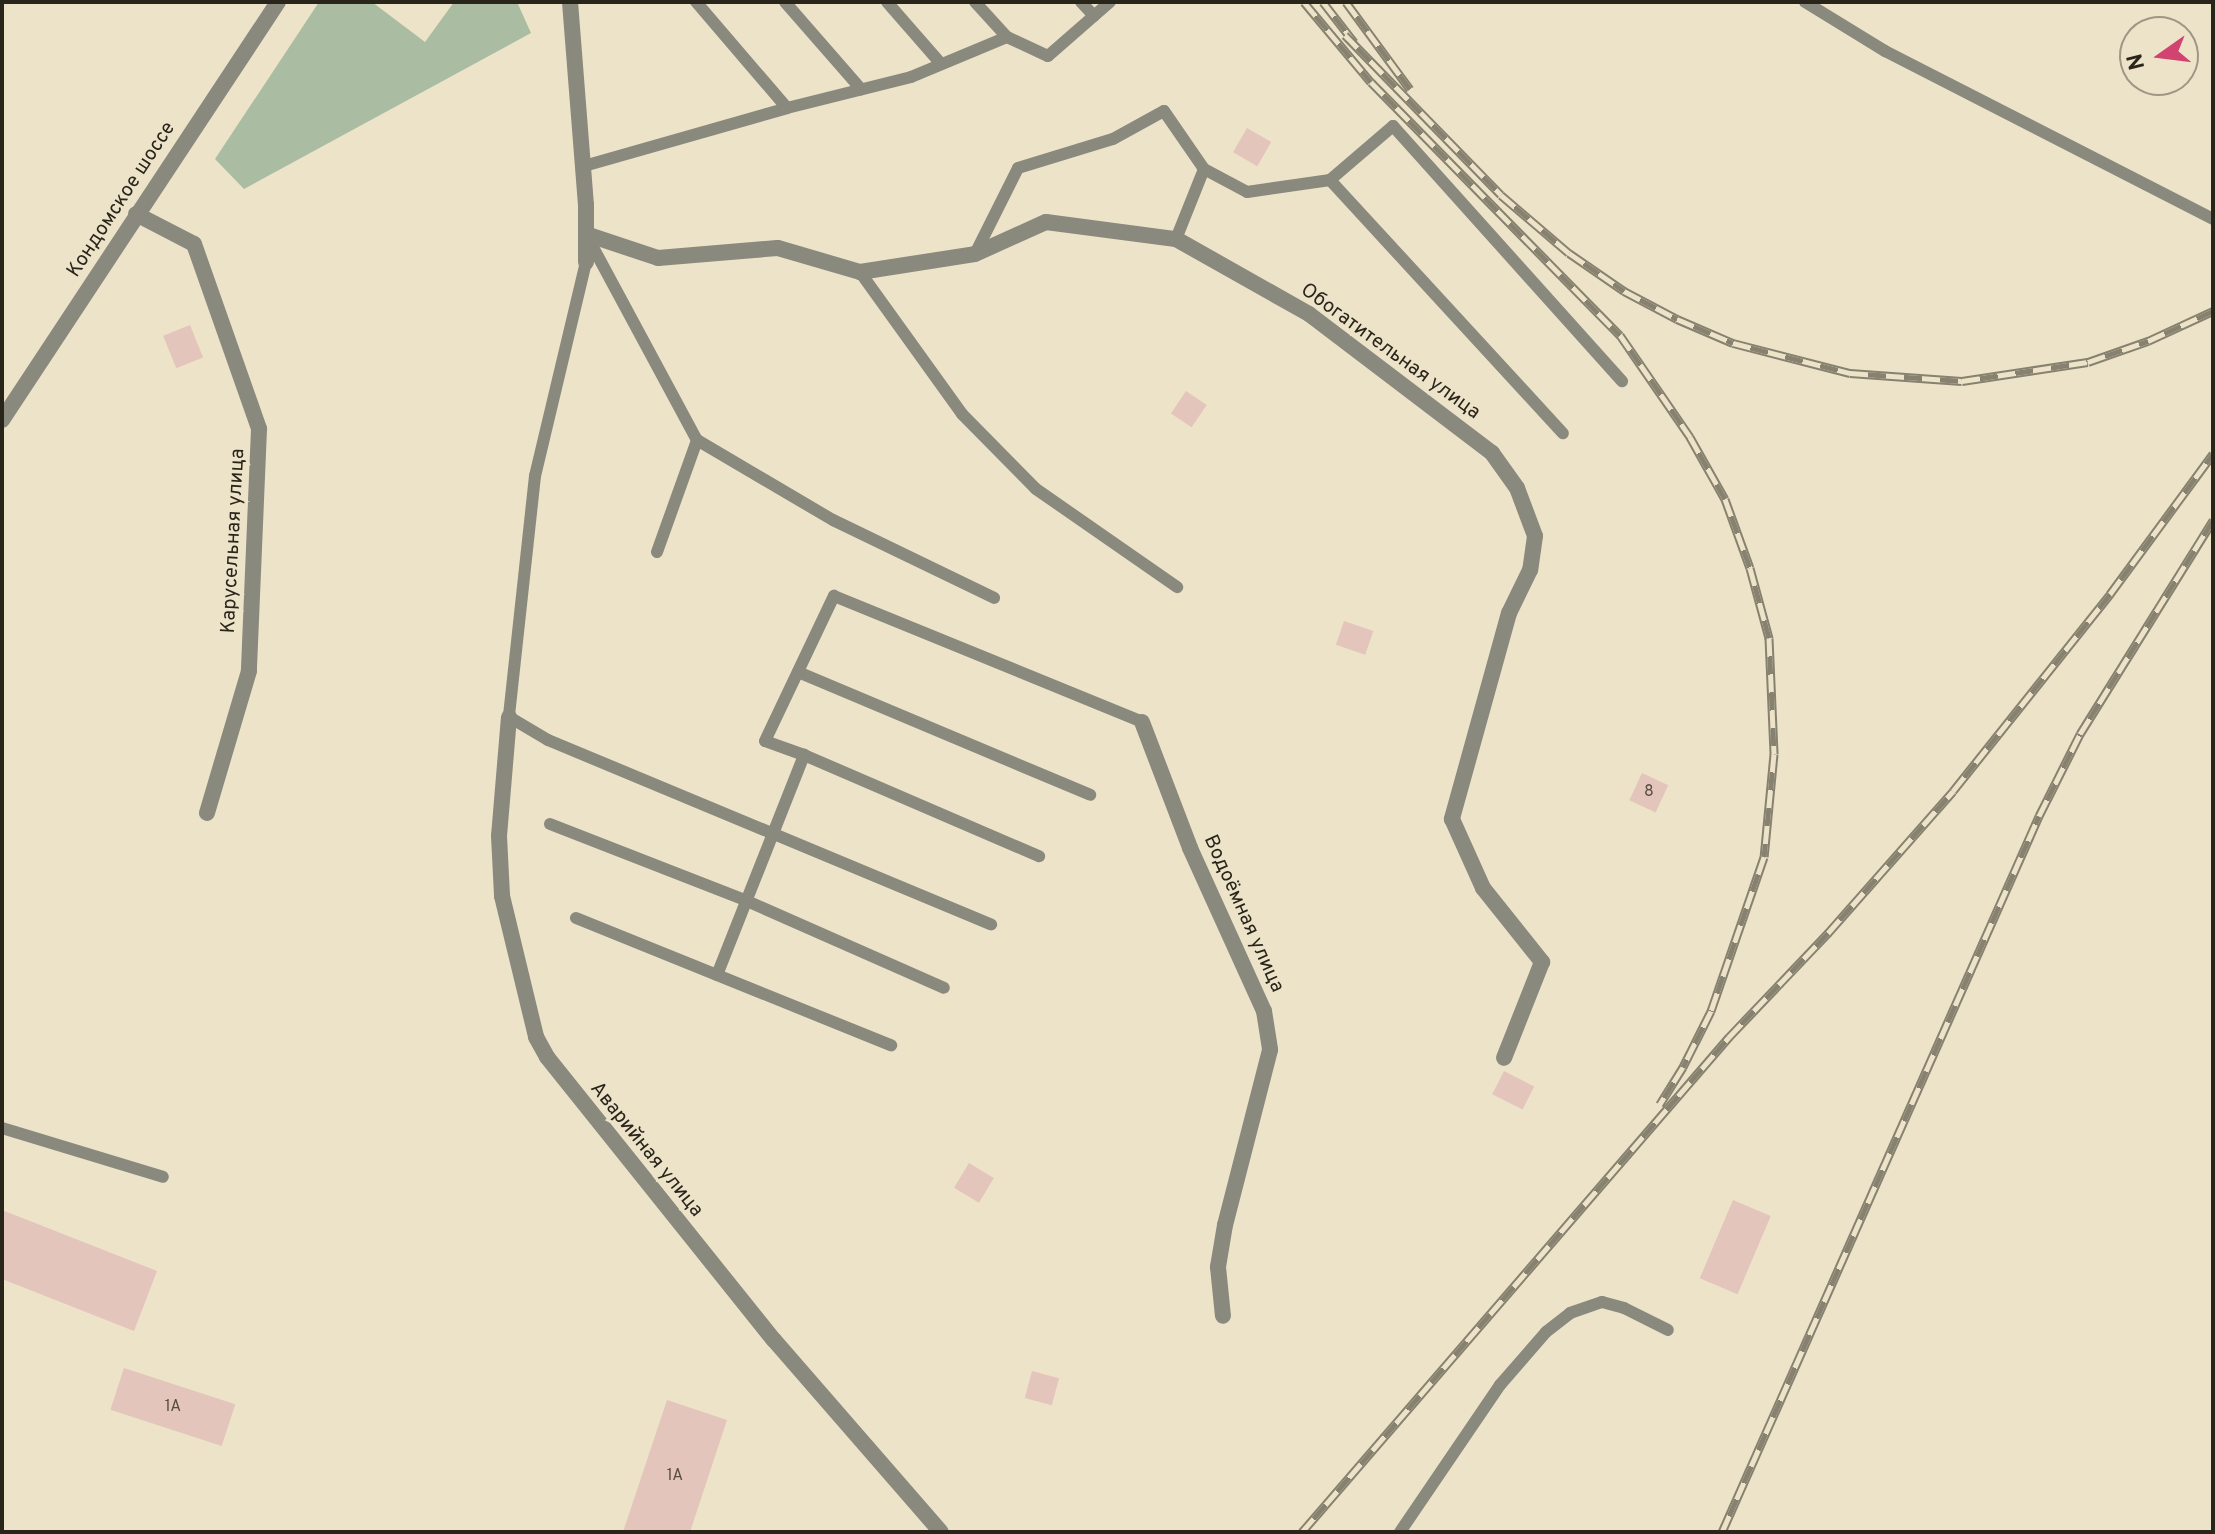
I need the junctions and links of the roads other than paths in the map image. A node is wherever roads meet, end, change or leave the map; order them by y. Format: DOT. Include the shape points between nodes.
graph roads {
  1 [pos="278,2"];
  2 [pos="570,2"];
  3 [pos="696,2"];
  4 [pos="785,2"];
  5 [pos="887,2"];
  6 [pos="975,2"];
  7 [pos="1081,2"];
  8 [pos="1110,2"];
  9 [pos="1805,2"];
  10 [pos="1094,16"];
  11 [pos="1007,37"];
  12 [pos="941,64"];
  13 [pos="861,89"];
  14 [pos="787,108"];
  15 [pos="584,166"];
  16 [pos="1204,169"];
  17 [pos="1330,180"];
  18 [pos="136,214"];
  19 [pos="2213,219"];
  20 [pos="586,234"];
  21 [pos="1176,239"];
  22 [pos="975,254"];
  23 [pos="586,262"];
  24 [pos="860,272"];
  25 [pos="1622,381"];
  26 [pos="2,420"];
  27 [pos="1563,433"];
  28 [pos="697,440"];
  29 [pos="657,552"];
  30 [pos="1177,587"];
  31 [pos="994,598"];
  32 [pos="798,672"];
  33 [pos="509,717"];
  34 [pos="1142,722"];
  35 [pos="804,755"];
  36 [pos="1090,795"];
  37 [pos="207,813"];
  38 [pos="550,824"];
  39 [pos="773,834"];
  40 [pos="1039,856"];
  41 [pos="747,901"];
  42 [pos="576,918"];
  43 [pos="991,924"];
  44 [pos="717,975"];
  45 [pos="944,988"];
  46 [pos="891,1045"];
  47 [pos="1504,1058"];
  48 [pos="2,1128"];
  49 [pos="163,1177"];
  50 [pos="1223,1316"];
  51 [pos="1668,1330"];
  52 [pos="927,1514"];
  53 [pos="933,1532"];
  54 [pos="941,1532"];
  55 [pos="1400,1532"];
  1 -- 18 [label="street, Кондомское шоссе"];
  2 -- 15 [label="street"];
  3 -- 14 [label="lane"];
  4 -- 13 [label="lane"];
  5 -- 12 [label="lane"];
  6 -- 11 [label="lane"];
  7 -- 10 [label="lane"];
  8 -- 10 [label="lane"];
  9 -- 19 [label="lane" via="1885,51"];
  10 -- 11 [label="lane" via="1048,56"];
  11 -- 12 [label="lane"];
  12 -- 13 [label="lane"];
  13 -- 14 [label="lane"];
  14 -- 15 [label="lane"];
  15 -- 20 [label="street"];
  16 -- 17 [label="lane" via="1247,192"];
  16 -- 21 [label="lane"];
  16 -- 22 [label="lane" via="1164,111 1113,139 1018,168"];
  17 -- 25 [label="lane" via="1393,126"];
  17 -- 27 [label="lane"];
  18 -- 26 [label="street, Кондомское шоссе"];
  18 -- 37 [label="street, Карусельная улица" via="194,244 259,429 249,671"];
  20 -- 23 [label="street"];
  20 -- 24 [label="street, Обогатительная улица" via="658,258 778,248"];
  20 -- 28 [label="lane"];
  21 -- 22 [label="street, Обогатительная улица" via="1046,222"];
  21 -- 47 [label="street, Обогатительная улица" via="1309,314 1492,453 1517,488 1535,536 1530,570 1509,613 1452,819 1483,888 1542,962"];
  22 -- 24 [label="street, Обогатительная улица"];
  23 -- 33 [label="lane" via="535,476"];
  24 -- 30 [label="lane" via="962,414 1036,489"];
  28 -- 29 [label="lane"];
  28 -- 31 [label="lane" via="833,520"];
  32 -- 34 [label="lane" via="834,596"];
  32 -- 35 [label="lane" via="765,741"];
  32 -- 36 [label="lane"];
  33 -- 39 [label="lane" via="548,740"];
  33 -- 52 [label="street, Аварийная улица" via="499,836 502,896 536,1037 774,1340"];
  34 -- 50 [label="street, Водоёмная улица" via="1190,848 1264,1011 1270,1050 1225,1225 1218,1267"];
  35 -- 39 [label="lane"];
  35 -- 40 [label="lane"];
  38 -- 41 [label="lane"];
  39 -- 41 [label="lane"];
  39 -- 43 [label="lane"];
  41 -- 44 [label="lane"];
  41 -- 45 [label="lane"];
  42 -- 44 [label="lane"];
  44 -- 46 [label="lane"];
  48 -- 49 [label="lane"];
  51 -- 55 [label="lane" via="1602,1302 1570,1313 1500,1385"];
  52 -- 53 [label="street"];
  52 -- 54 [label="street, Аварийная улица"];
}
